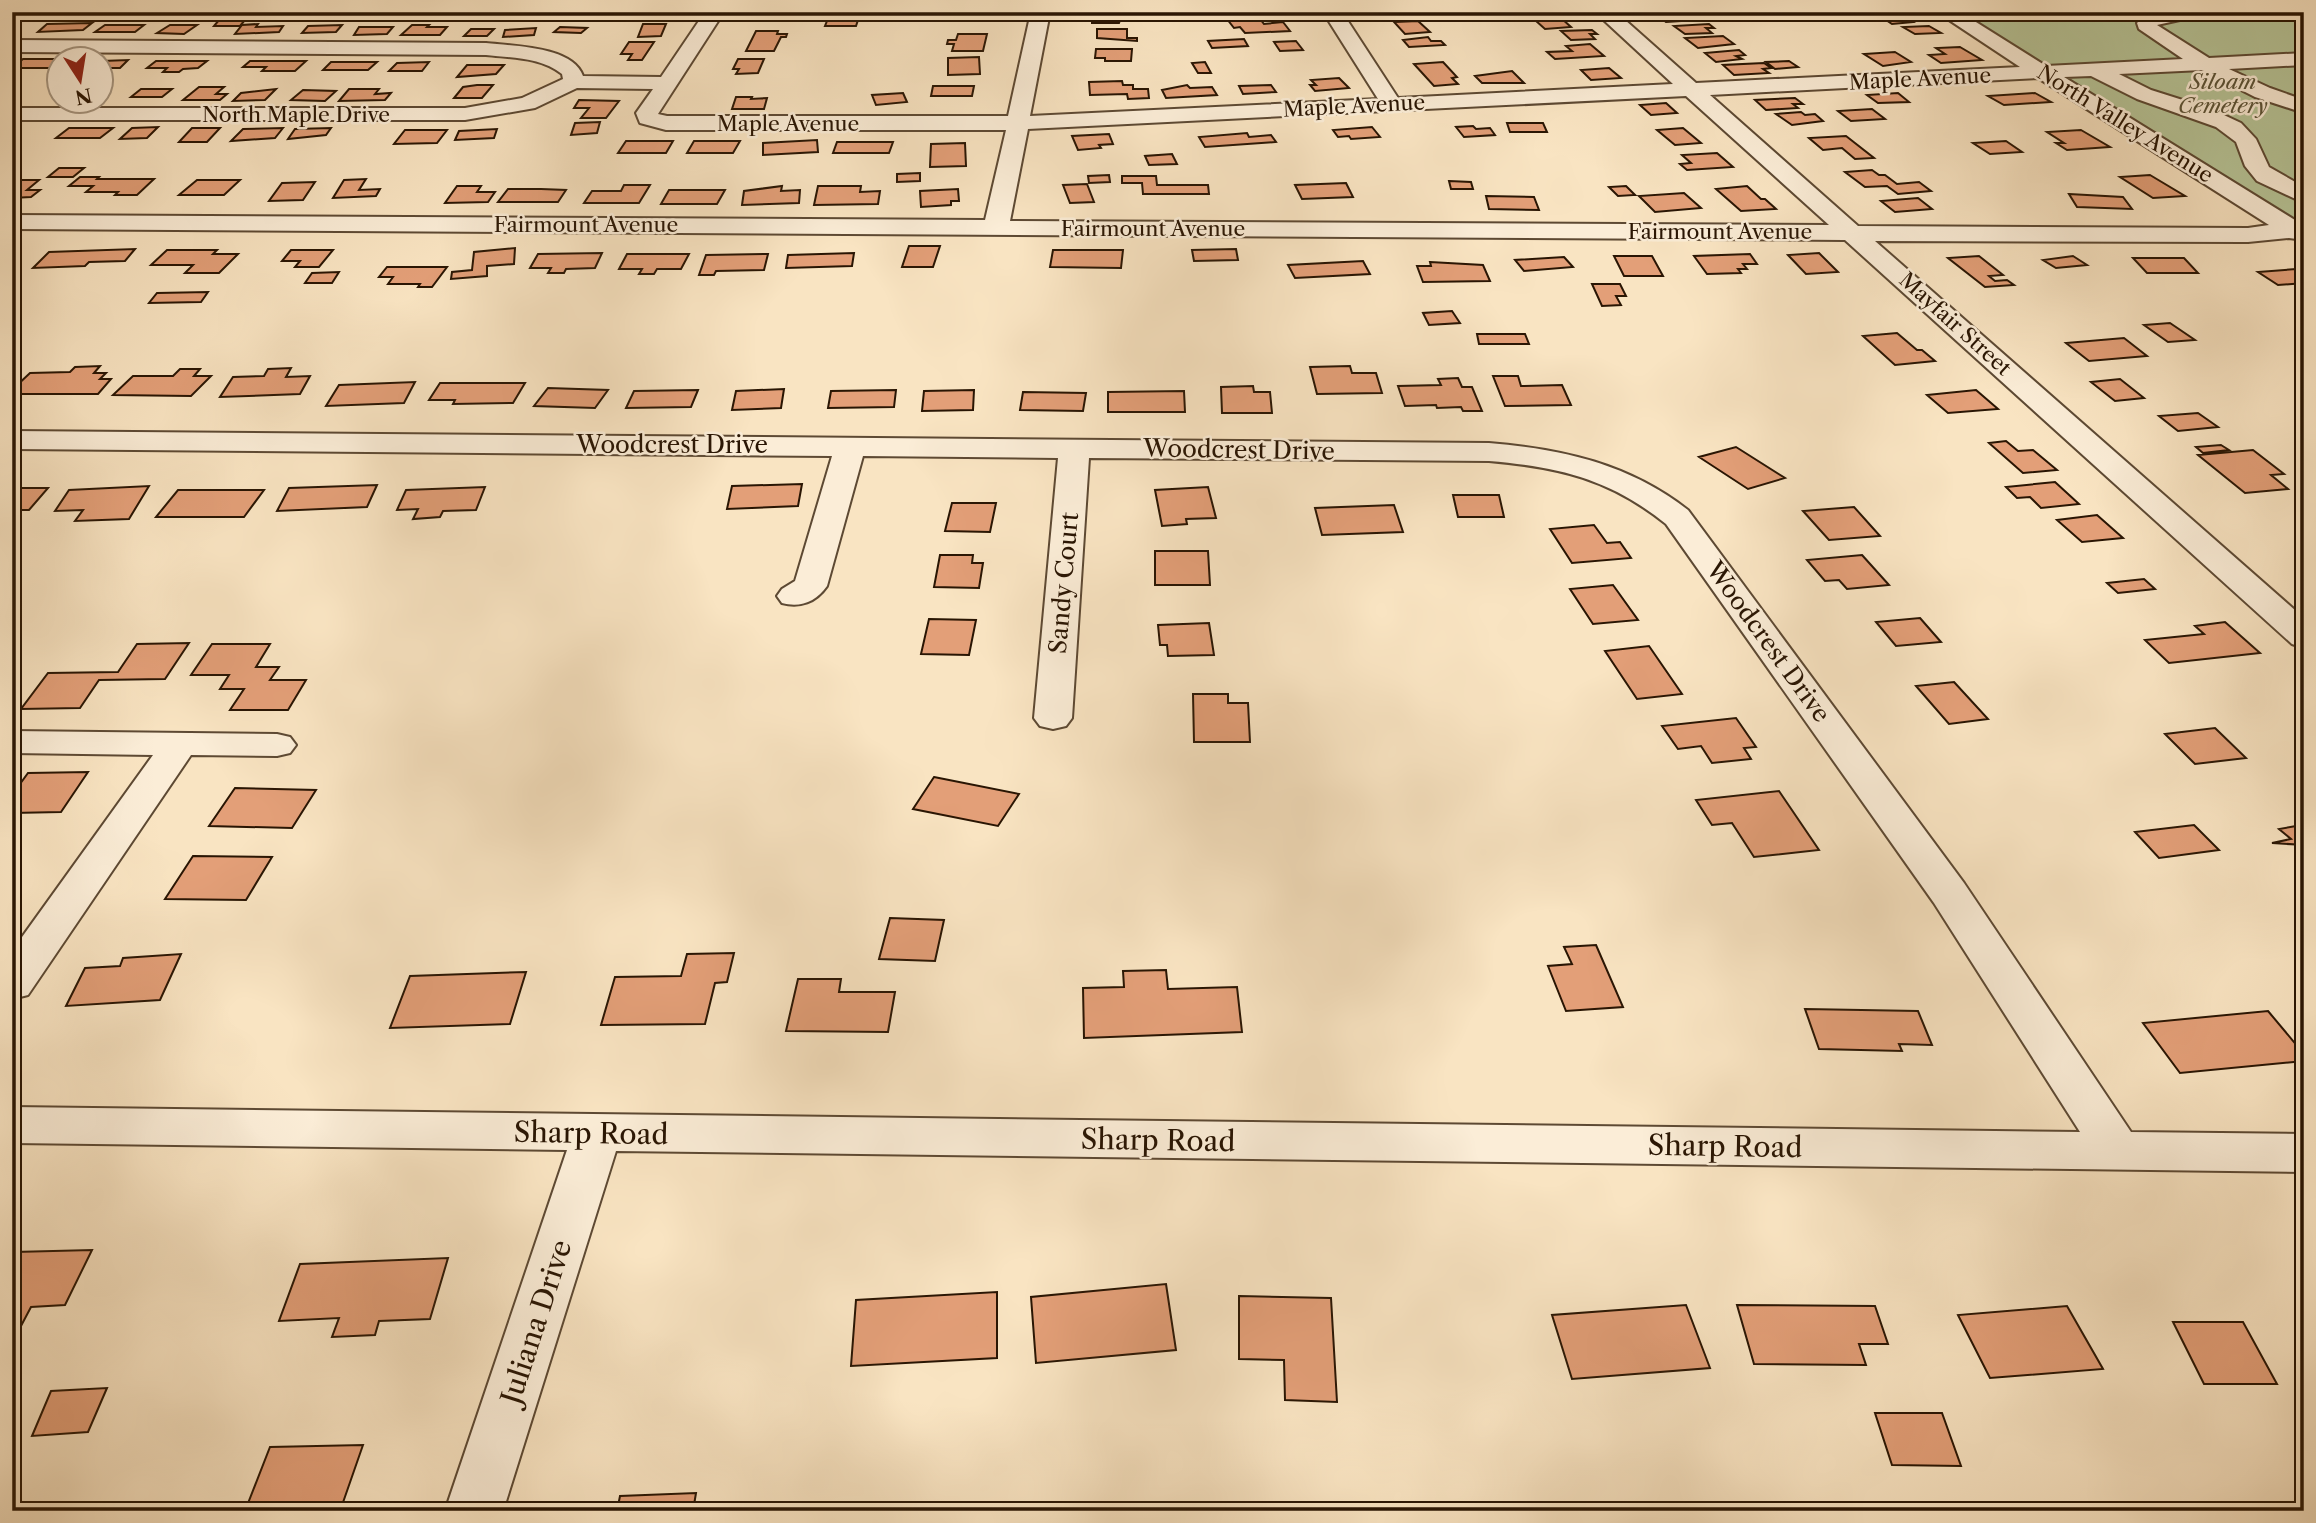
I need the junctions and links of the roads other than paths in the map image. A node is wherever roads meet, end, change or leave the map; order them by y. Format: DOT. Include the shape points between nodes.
graph roads {
  1 [pos="715,12"];
  2 [pos="1041,12"];
  3 [pos="1332,12"];
  4 [pos="1604,12"];
  5 [pos="1946,12"];
  6 [pos="2191,12"];
  7 [pos="12,47"];
  8 [pos="2304,59"];
  9 [pos="2204,64"];
  10 [pos="2095,70"];
  11 [pos="2043,73"];
  12 [pos="573,82"];
  13 [pos="667,83"];
  14 [pos="1692,89"];
  15 [pos="1392,104"];
  16 [pos="2304,107"];
  17 [pos="12,114"];
  18 [pos="1017,123"];
  19 [pos="2304,196"];
  20 [pos="12,222"];
  21 [pos="996,228"];
  22 [pos="1854,233"];
  23 [pos="2299,233"];
  24 [pos="12,440"];
  25 [pos="850,447"];
  26 [pos="1074,449"];
  27 [pos="794,596"];
  28 [pos="2304,637"];
  29 [pos="1053,718"];
  30 [pos="12,742"];
  31 [pos="180,744"];
  32 [pos="277,745"];
  33 [pos="12,984"];
  34 [pos="12,1125"];
  35 [pos="597,1133"];
  36 [pos="2118,1151"];
  37 [pos="2304,1153"];
  38 [pos="474,1511"];
  1 -- 13 [label="street"];
  2 -- 18 [label="street"];
  3 -- 15 [label="street"];
  4 -- 14 [label="street, Mayfair Street"];
  5 -- 11 [label="street, North Valley Avenue"];
  6 -- 9 [label="street" via="2147,23 2149,29"];
  7 -- 12 [label="street" via="486,49 551,58 572,72"];
  8 -- 9 [label="street, Maple Avenue"];
  9 -- 10 [label="street, Maple Avenue"];
  9 -- 16 [label="street" via="2280,101"];
  10 -- 11 [label="street, Maple Avenue"];
  10 -- 19 [label="street" via="2132,90 2229,126 2245,136 2264,175"];
  11 -- 14 [label="street, Maple Avenue"];
  11 -- 23 [label="street, North Valley Avenue"];
  12 -- 13 [label="street"];
  12 -- 17 [label="street, North Maple Drive" via="527,103 465,114"];
  13 -- 18 [label="street, Maple Avenue" via="646,116 654,121"];
  14 -- 15 [label="street, Maple Avenue"];
  14 -- 22 [label="street, Mayfair Street"];
  15 -- 18 [label="street, Maple Avenue"];
  18 -- 21 [label="street"];
  20 -- 21 [label="street, Fairmount Avenue"];
  21 -- 22 [label="street, Fairmount Avenue"];
  22 -- 23 [label="street, Fairmount Avenue"];
  22 -- 28 [label="street, Mayfair Street"];
  24 -- 25 [label="street, Woodcrest Drive"];
  25 -- 26 [label="street, Woodcrest Drive"];
  25 -- 27 [label="street" via="810,586"];
  26 -- 29 [label="street, Sandy Court"];
  26 -- 36 [label="street, Woodcrest Drive" via="1532,455 1613,476 1643,489 1677,517 1933,871"];
  30 -- 31 [label="street"];
  31 -- 32 [label="street"];
  31 -- 33 [label="street"];
  34 -- 35 [label="street, Sharp Road"];
  35 -- 36 [label="street, Sharp Road"];
  35 -- 38 [label="street, Juliana Drive"];
  36 -- 37 [label="street, Sharp Road"];
}
